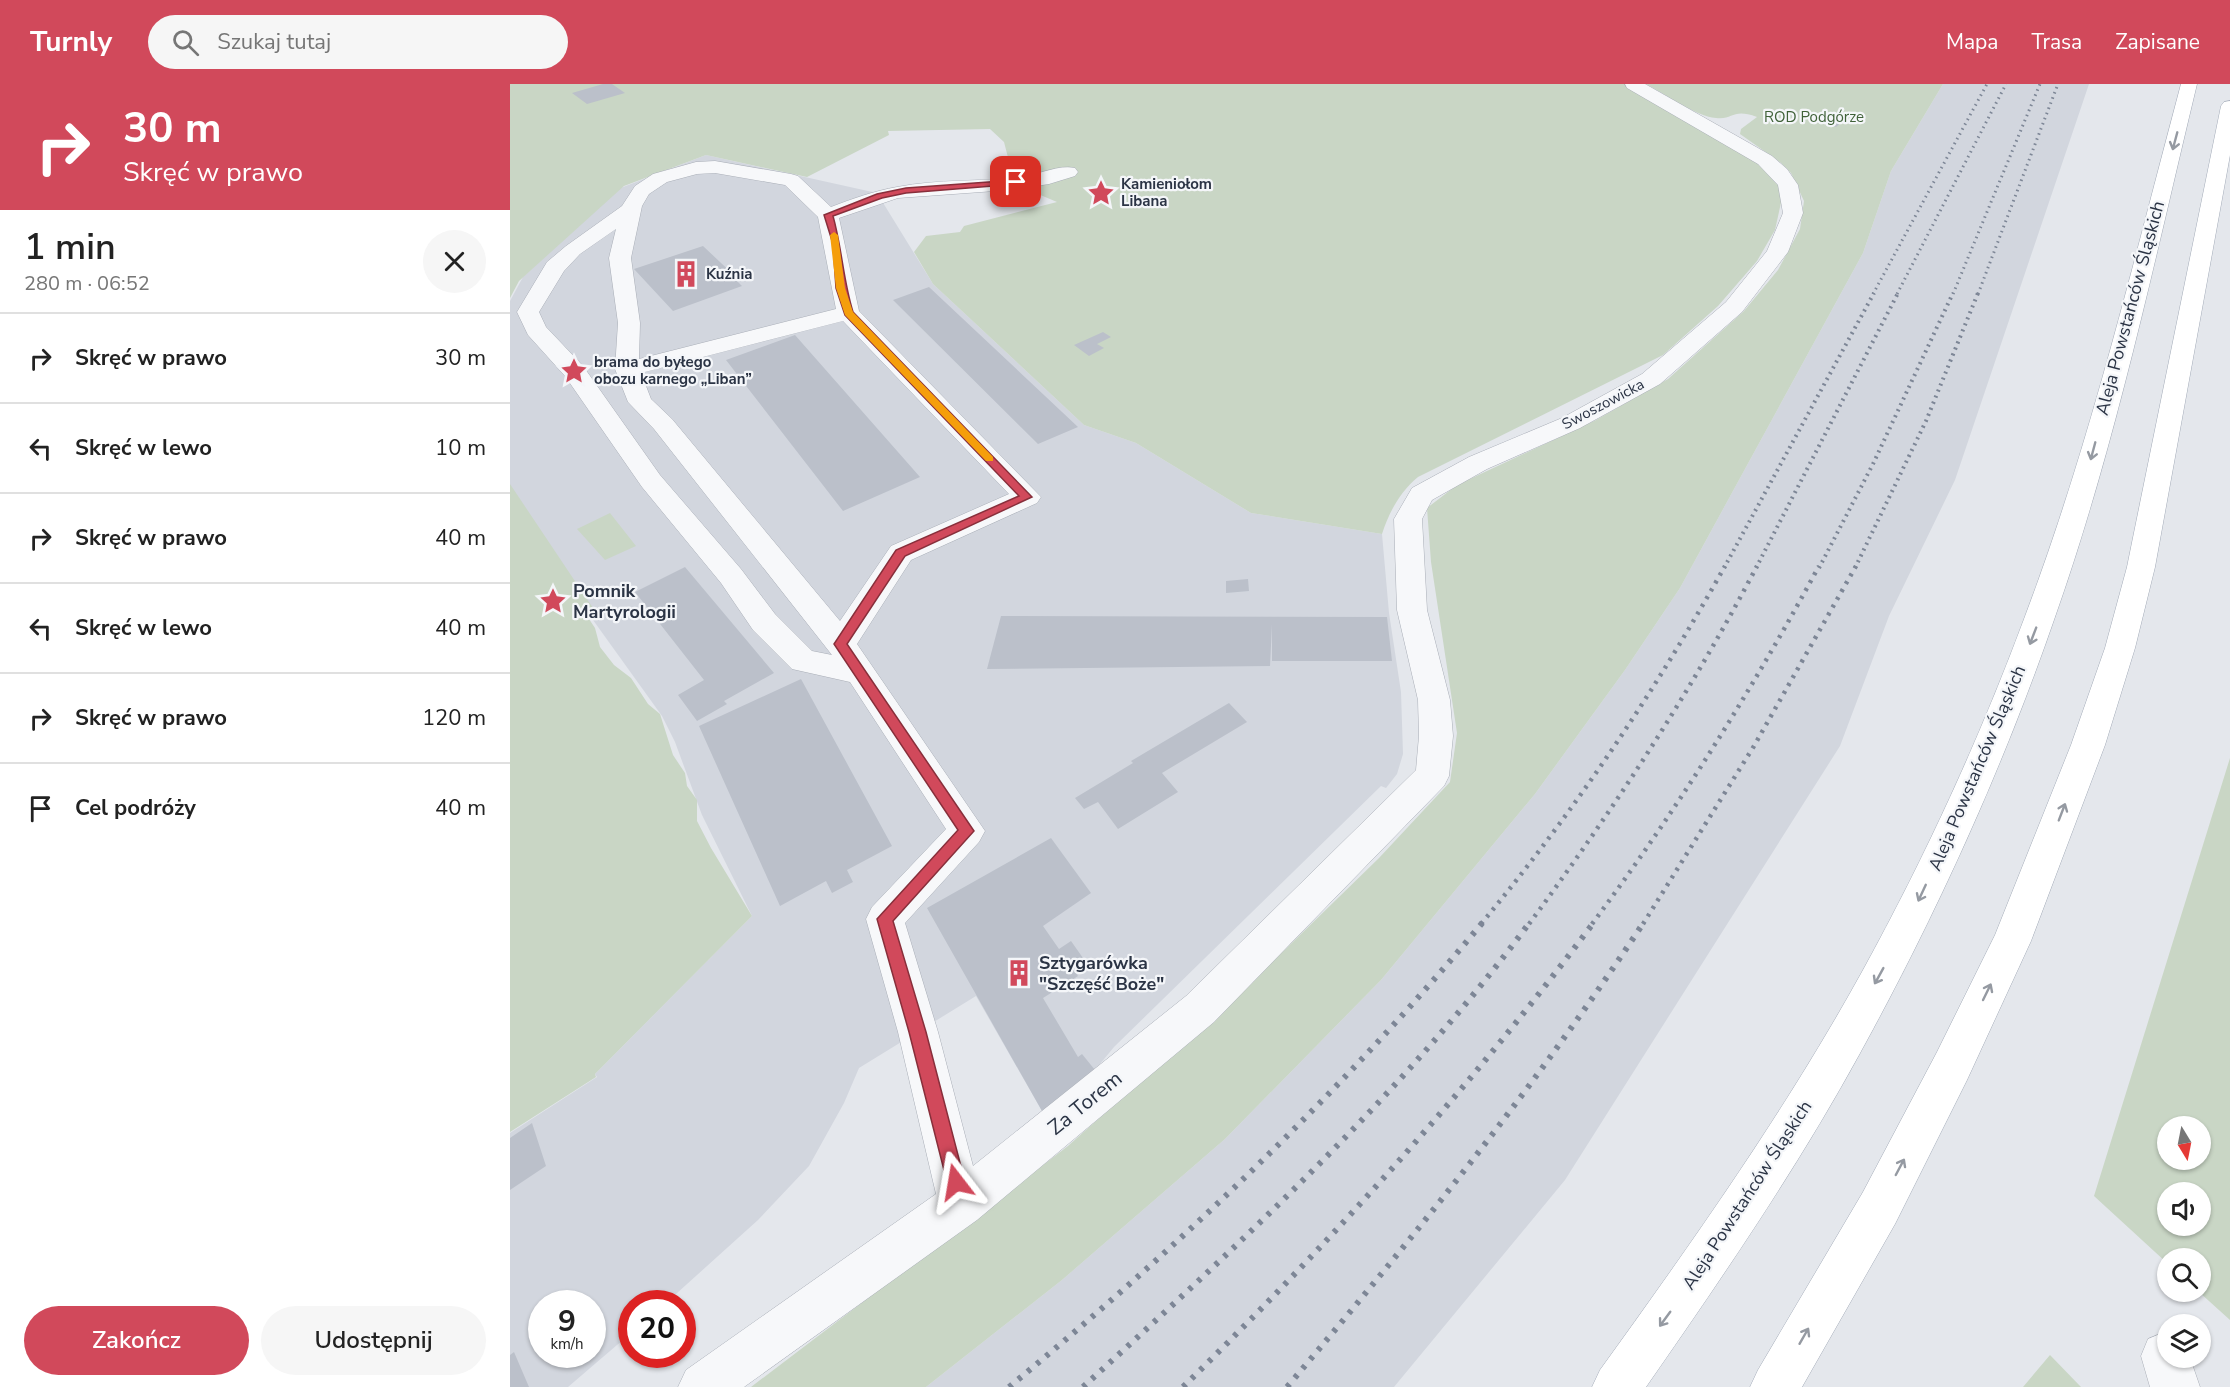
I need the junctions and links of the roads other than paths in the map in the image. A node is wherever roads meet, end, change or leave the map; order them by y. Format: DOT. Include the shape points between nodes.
graph roads {
  1 [pos="1633,84"];
  2 [pos="2189,84"];
  3 [pos="2230,105"];
  4 [pos="1068,172"];
  5 [pos="632,209"];
  6 [pos="828,215"];
  7 [pos="848,313"];
  8 [pos="627,369"];
  9 [pos="841,644"];
  10 [pos="860,672"];
  11 [pos="1432,776"];
  12 [pos="961,1204"];
  13 [pos="703,1387"];
  14 [pos="1617,1387"];
  15 [pos="1775,1387"];
  1 -- 11 [label="street, Swoszowicka" via="1748,148 1788,185 1793,213 1777,252 1734,307 1651,379 1571,423 1478,463 1422,494 1408,519 1412,610 1434,700"];
  2 -- 14 [label="main road, Aleja Powstańców Śląskich, one-way" via="2088,468 2047,601 1968,794 1907,925 1847,1035 1772,1160"];
  15 -- 3 [label="main road, one-way" via="1878,1208 1952,1066 2012,941 2088,745 2120,648 2144,556"];
  4 -- 6 [label="street" via="1053,178 906,191"];
  5 -- 6 [label="street" via="642,190 660,178 715,167 790,180"];
  5 -- 8 [label="street" via="620,258 629,323"];
  5 -- 10 [label="street" via="555,267 528,312 536,330 574,371 651,481 731,576 764,622 803,661"];
  6 -- 7 [label="street" via="837,244"];
  7 -- 8 [label="street"];
  7 -- 9 [label="street" via="1027,497 901,553"];
  8 -- 9 [label="street" via="640,402 663,424"];
  9 -- 10 [label="street"];
  10 -- 12 [label="street" via="967,831 885,919"];
  11 -- 12 [label="street, Za Torem" via="1200,1009"];
  12 -- 13 [label="street, Za Torem"];
}
